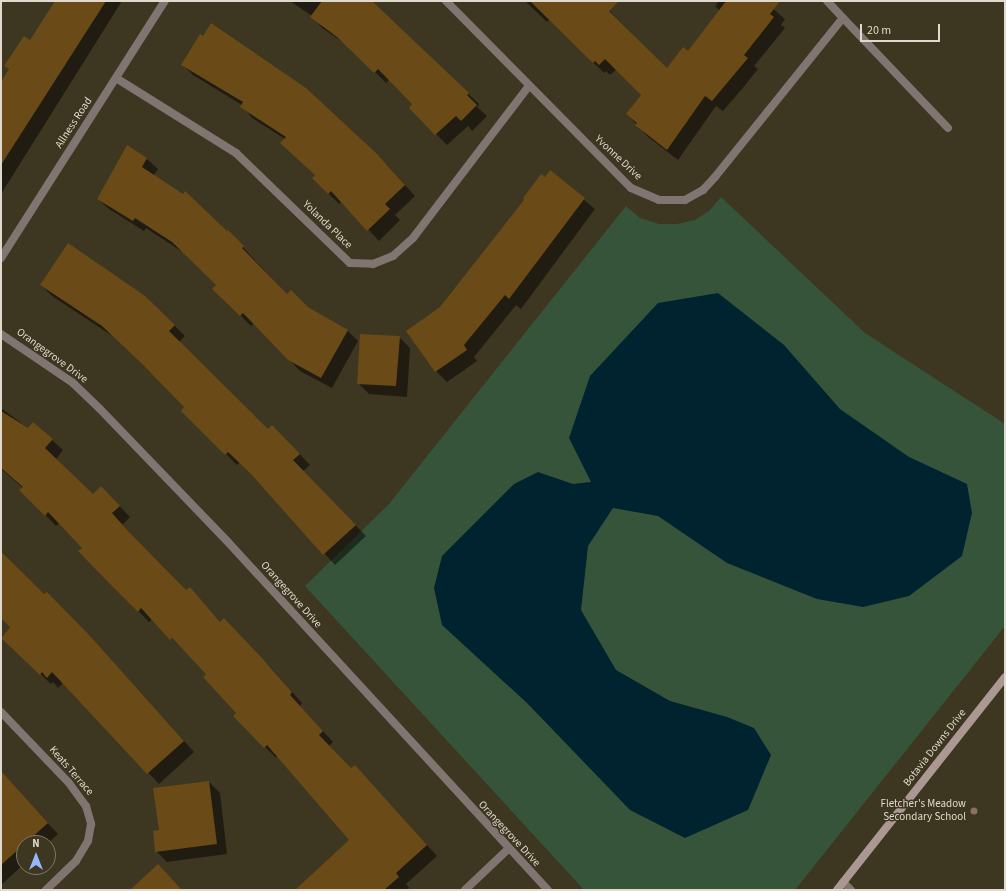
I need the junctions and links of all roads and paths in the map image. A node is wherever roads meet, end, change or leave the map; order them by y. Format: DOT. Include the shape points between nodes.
graph roads {
  1 [pos="165,1"];
  2 [pos="446,1"];
  3 [pos="827,1"];
  4 [pos="843,18"];
  5 [pos="116,78"];
  6 [pos="529,86"];
  7 [pos="948,128"];
  8 [pos="1,258"];
  9 [pos="1,334"];
  10 [pos="1005,677"];
  11 [pos="1,712"];
  12 [pos="508,849"];
  13 [pos="843,882"];
  14 [pos="46,890"];
  15 [pos="465,890"];
  16 [pos="548,890"];
  17 [pos="837,890"];
  18 [pos="851,890"];
  1 -- 5 [label="street, Allness Road"];
  2 -- 6 [label="street, Yvonne Drive"];
  3 -- 4 [label="street"];
  4 -- 6 [label="street, Yvonne Drive" via="703,190 685,200 658,200 631,188"];
  4 -- 7 [label="street"];
  5 -- 6 [label="street, Yolanda Place" via="236,153 350,263 373,264 393,256 414,238"];
  5 -- 8 [label="street, Allness Road"];
  9 -- 12 [label="street, Orangegrove Drive" via="73,383 100,409 227,541"];
  10 -- 13 [label="street, Botavia Downs Drive"];
  11 -- 14 [label="street, Keats Terrace" via="69,783 86,806 91,824 88,841 76,862"];
  12 -- 15 [label="street"];
  12 -- 16 [label="street, Orangegrove Drive"];
  13 -- 17 [label="street, Botavia Downs Drive"];
  13 -- 18 [label="street"];
}
